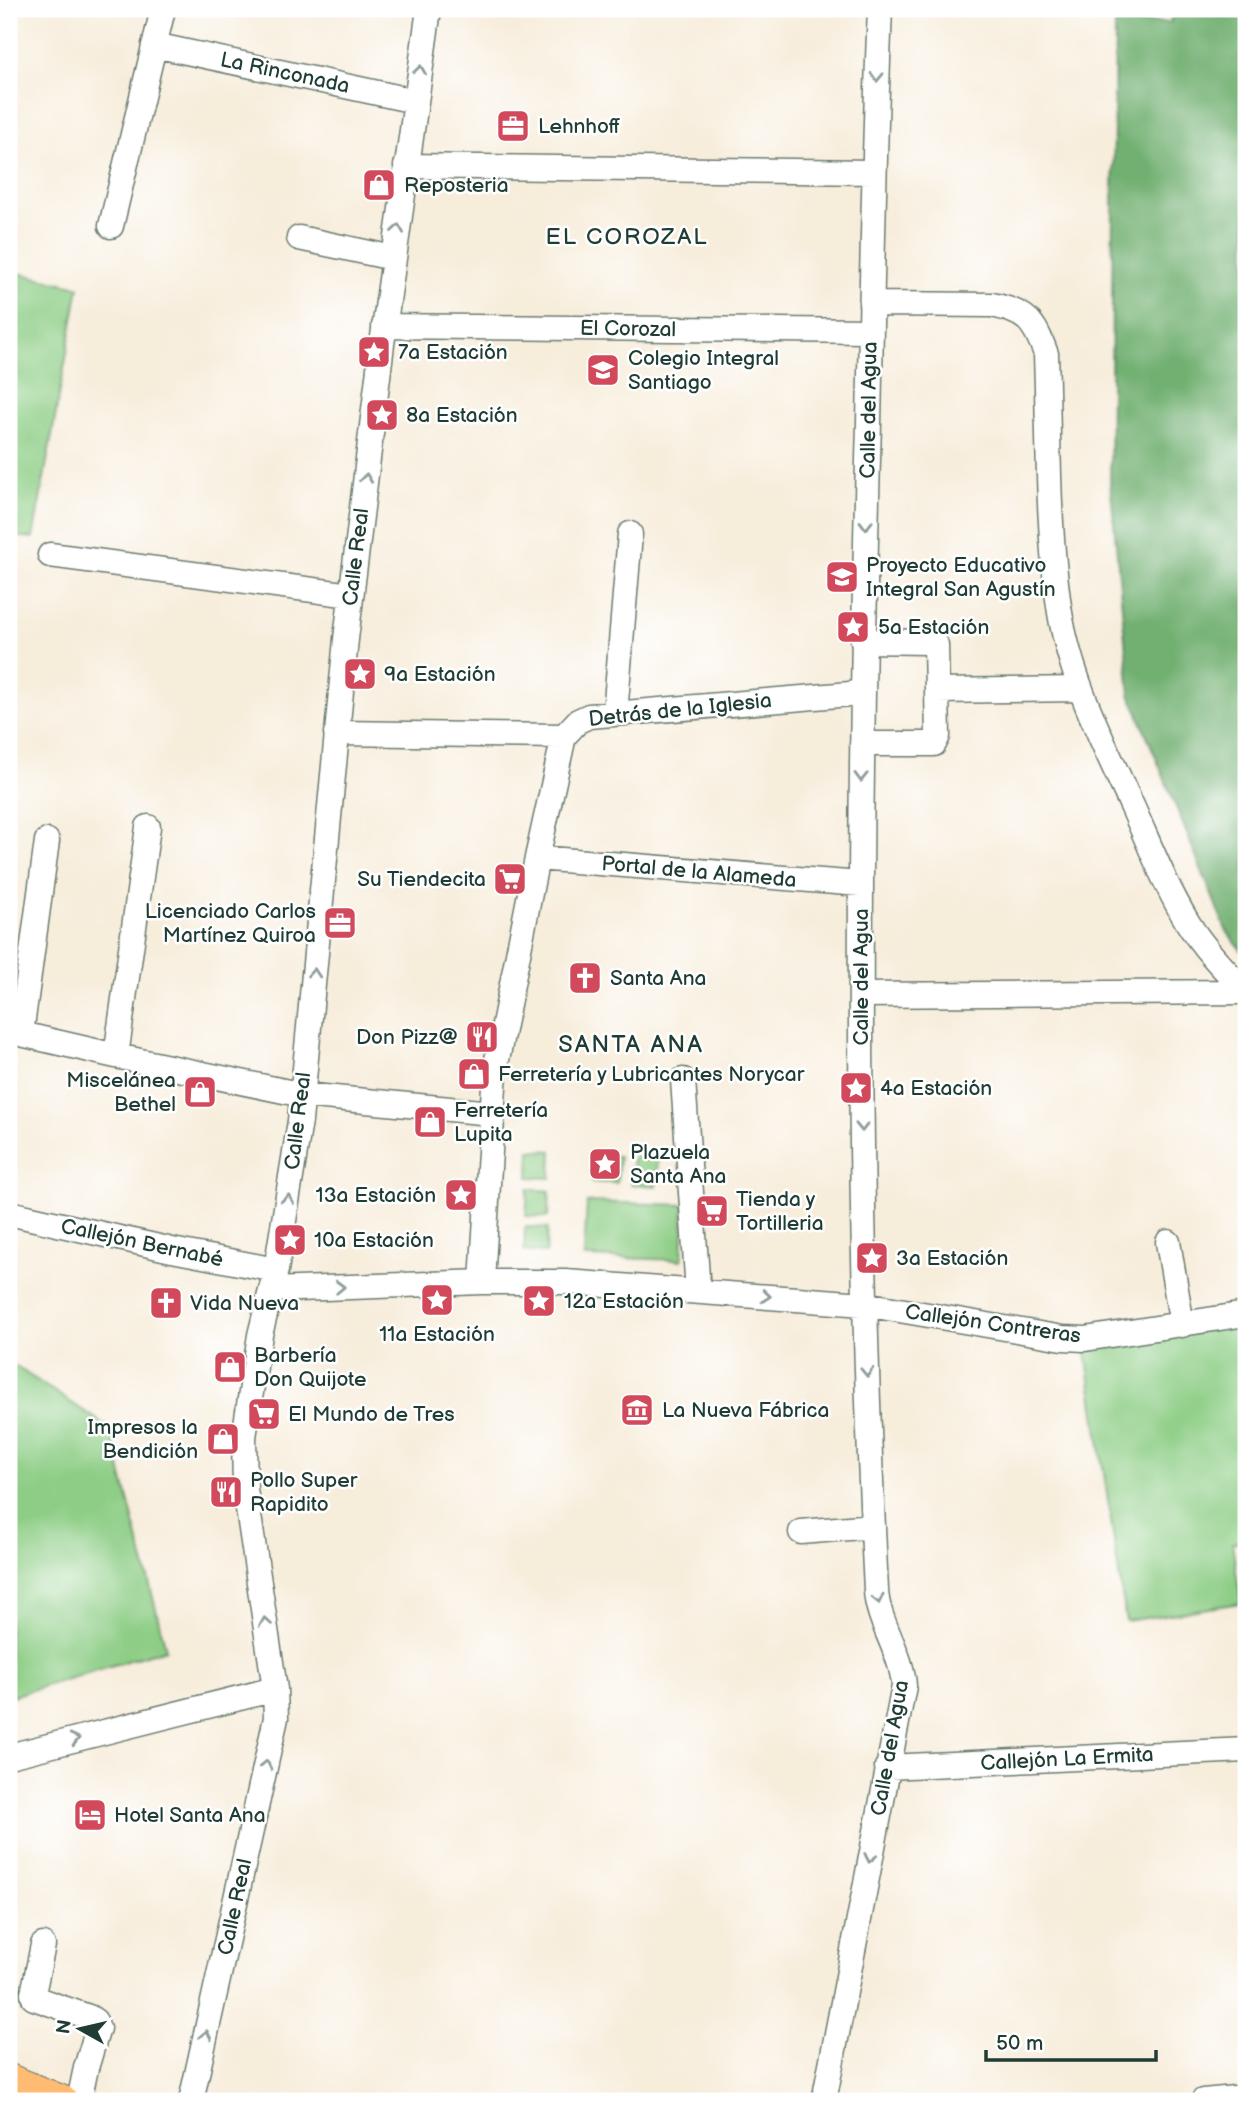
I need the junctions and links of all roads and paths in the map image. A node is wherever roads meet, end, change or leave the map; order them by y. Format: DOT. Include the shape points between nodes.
graph roads {
  1 [pos="163,9"];
  2 [pos="429,9"];
  3 [pos="880,9"];
  4 [pos="154,45"];
  5 [pos="415,101"];
  6 [pos="406,166"];
  7 [pos="874,172"];
  8 [pos="111,226"];
  9 [pos="299,238"];
  10 [pos="393,258"];
  11 [pos="871,304"];
  12 [pos="384,326"];
  13 [pos="871,331"];
  14 [pos="630,534"];
  15 [pos="50,555"];
  16 [pos="351,595"];
  17 [pos="863,641"];
  18 [pos="1080,689"];
  19 [pos="937,691"];
  20 [pos="862,693"];
  21 [pos="615,714"];
  22 [pos="336,733"];
  23 [pos="564,736"];
  24 [pos="862,744"];
  25 [pos="148,827"];
  26 [pos="47,841"];
  27 [pos="537,858"];
  28 [pos="860,884"];
  29 [pos="1246,992"];
  30 [pos="861,995"];
  31 [pos="116,1056"];
  32 [pos="683,1080"];
  33 [pos="303,1095"];
  34 [pos="492,1113"];
  35 [pos="9,1213"];
  36 [pos="1168,1242"];
  37 [pos="274,1280"];
  38 [pos="482,1282"];
  39 [pos="698,1291"];
  40 [pos="864,1304"];
  41 [pos="1246,1314"];
  42 [pos="1182,1325"];
  43 [pos="873,1526"];
  44 [pos="801,1532"];
  45 [pos="275,1689"];
  46 [pos="1246,1750"];
  47 [pos="9,1756"];
  48 [pos="887,1767"];
  49 [pos="43,1945"];
  50 [pos="9,2080"];
  51 [pos="1246,2096"];
  52 [pos="61,2101"];
  53 [pos="79,2101"];
  54 [pos="191,2101"];
  55 [pos="824,2101"];
  56 [pos="1203,2101"];
  1 -- 4 [label="street"];
  5 -- 2 [label="street, one-way"];
  3 -- 7 [label="street, Calle del Agua, one-way"];
  4 -- 5 [label="street, La Rinconada"];
  4 -- 8 [label="street"];
  5 -- 6 [label="street, Calle Real"];
  6 -- 7 [label="street"];
  10 -- 6 [label="street, Calle Real, one-way"];
  7 -- 11 [label="street, Calle del Agua"];
  9 -- 10 [label="street"];
  10 -- 12 [label="street, Calle Real"];
  11 -- 13 [label="street, Calle del Agua"];
  11 -- 18 [label="street" via="992,305 1010,308 1038,330 1046,354 1051,531 1058,600"];
  12 -- 13 [label="street, El Corozal"];
  16 -- 12 [label="street, Calle Real, one-way"];
  13 -- 17 [label="street, Calle del Agua, one-way"];
  14 -- 21 [label="street"];
  15 -- 16 [label="street"];
  16 -- 22 [label="street, Calle Real"];
  17 -- 19 [label="street" via="932,643 937,650"];
  17 -- 20 [label="street, Calle del Agua"];
  18 -- 19 [label="street"];
  18 -- 29 [label="street" via="1188,922"];
  19 -- 24 [label="street" via="938,736 934,744"];
  20 -- 21 [label="street, Detrás de la Iglesia"];
  20 -- 24 [label="street, Calle del Agua"];
  21 -- 23 [label="street, Detrás de la Iglesia" via="589,716"];
  22 -- 23 [label="street, Detrás de la Iglesia"];
  33 -- 22 [label="street, Calle Real, one-way"];
  23 -- 27 [label="street"];
  24 -- 28 [label="street, Calle del Agua, one-way"];
  25 -- 31 [label="street"];
  26 -- 31 [label="street" via="21,1034"];
  27 -- 28 [label="street, Portal de la Alameda"];
  27 -- 34 [label="street" via="495,1070"];
  28 -- 30 [label="street, Calle del Agua"];
  29 -- 30 [label="street"];
  30 -- 40 [label="street, Calle del Agua, one-way"];
  31 -- 33 [label="street"];
  32 -- 39 [label="street"];
  33 -- 34 [label="street"];
  37 -- 33 [label="street, Calle Real, one-way"];
  34 -- 38 [label="street"];
  35 -- 37 [label="street, Callejón Bernabé" via="172,1250"];
  36 -- 42 [label="street"];
  37 -- 38 [label="street, one-way"];
  45 -- 37 [label="street, Calle Real, one-way" via="245,1489 244,1437"];
  38 -- 39 [label="street"];
  39 -- 40 [label="street, one-way"];
  40 -- 42 [label="street, Callejón Contreras" via="1063,1338"];
  40 -- 43 [label="street, Calle del Agua, one-way"];
  41 -- 42 [label="street, Callejón Contreras"];
  43 -- 44 [label="street"];
  43 -- 48 [label="street, Calle del Agua, one-way" via="876,1598 904,1678"];
  47 -- 45 [label="street, one-way"];
  54 -- 45 [label="street, Calle Real, one-way" via="276,1718"];
  46 -- 48 [label="street, Callejón La Ermita"];
  48 -- 55 [label="street, Calle del Agua, one-way"];
  49 -- 53 [label="street" via="34,1998 89,2017 97,2028"];
  50 -- 52 [label="main road"];
  51 -- 56 [label="street"];
}
